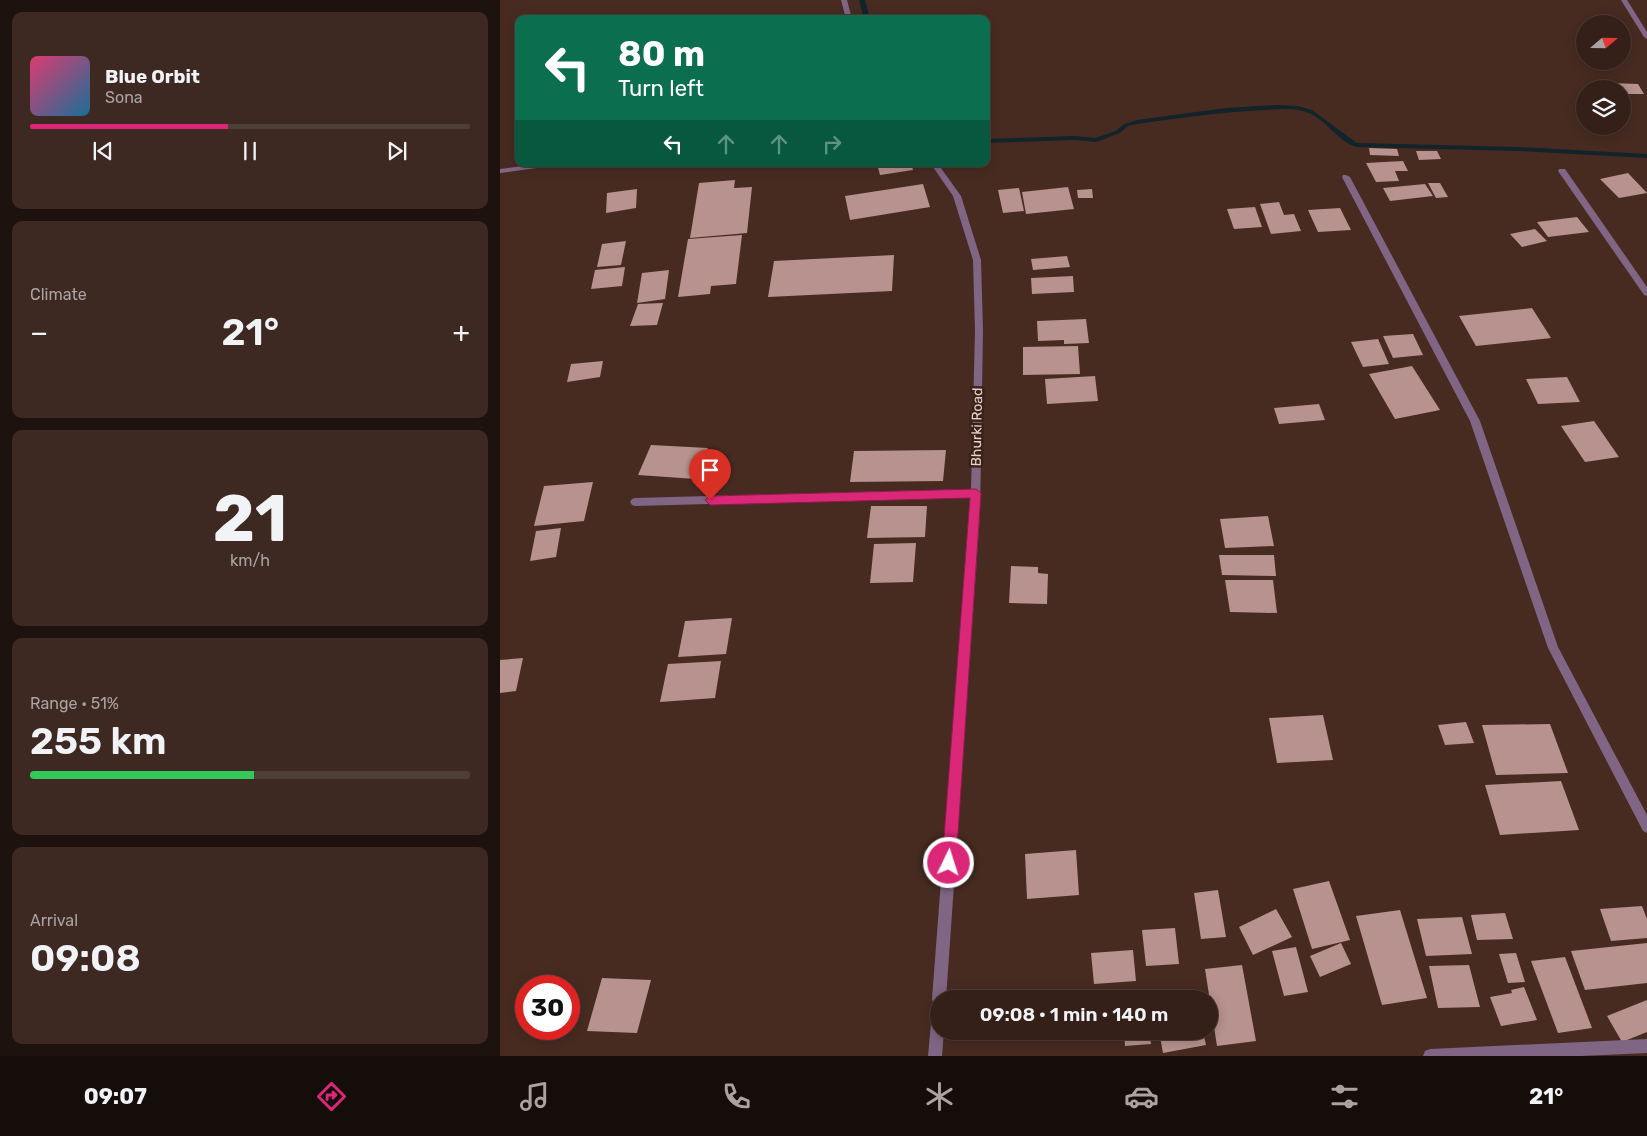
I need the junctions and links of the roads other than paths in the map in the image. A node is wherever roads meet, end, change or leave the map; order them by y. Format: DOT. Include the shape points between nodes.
graph roads {
  1 [pos="844,0"];
  2 [pos="1624,0"];
  3 [pos="848,15"];
  4 [pos="1647,37"];
  5 [pos="530,167"];
  6 [pos="937,167"];
  7 [pos="500,171"];
  8 [pos="1562,171"];
  9 [pos="1346,177"];
  10 [pos="1647,293"];
  11 [pos="976,493"];
  12 [pos="635,502"];
  13 [pos="1647,827"];
  14 [pos="940,990"];
  15 [pos="936,1040"];
  16 [pos="1647,1046"];
  17 [pos="935,1056"];
  18 [pos="1430,1056"];
  1 -- 3 [label="street"];
  2 -- 4 [label="street"];
  5 -- 7 [label="street"];
  6 -- 11 [label="street, Bhurki Road" via="957,196 977,260"];
  8 -- 10 [label="street"];
  9 -- 13 [label="street" via="1475,421 1553,648"];
  11 -- 12 [label="street"];
  11 -- 14 [label="street, Bhurki Road"];
  15 -- 17 [label="street"];
  16 -- 18 [label="street"];
}
